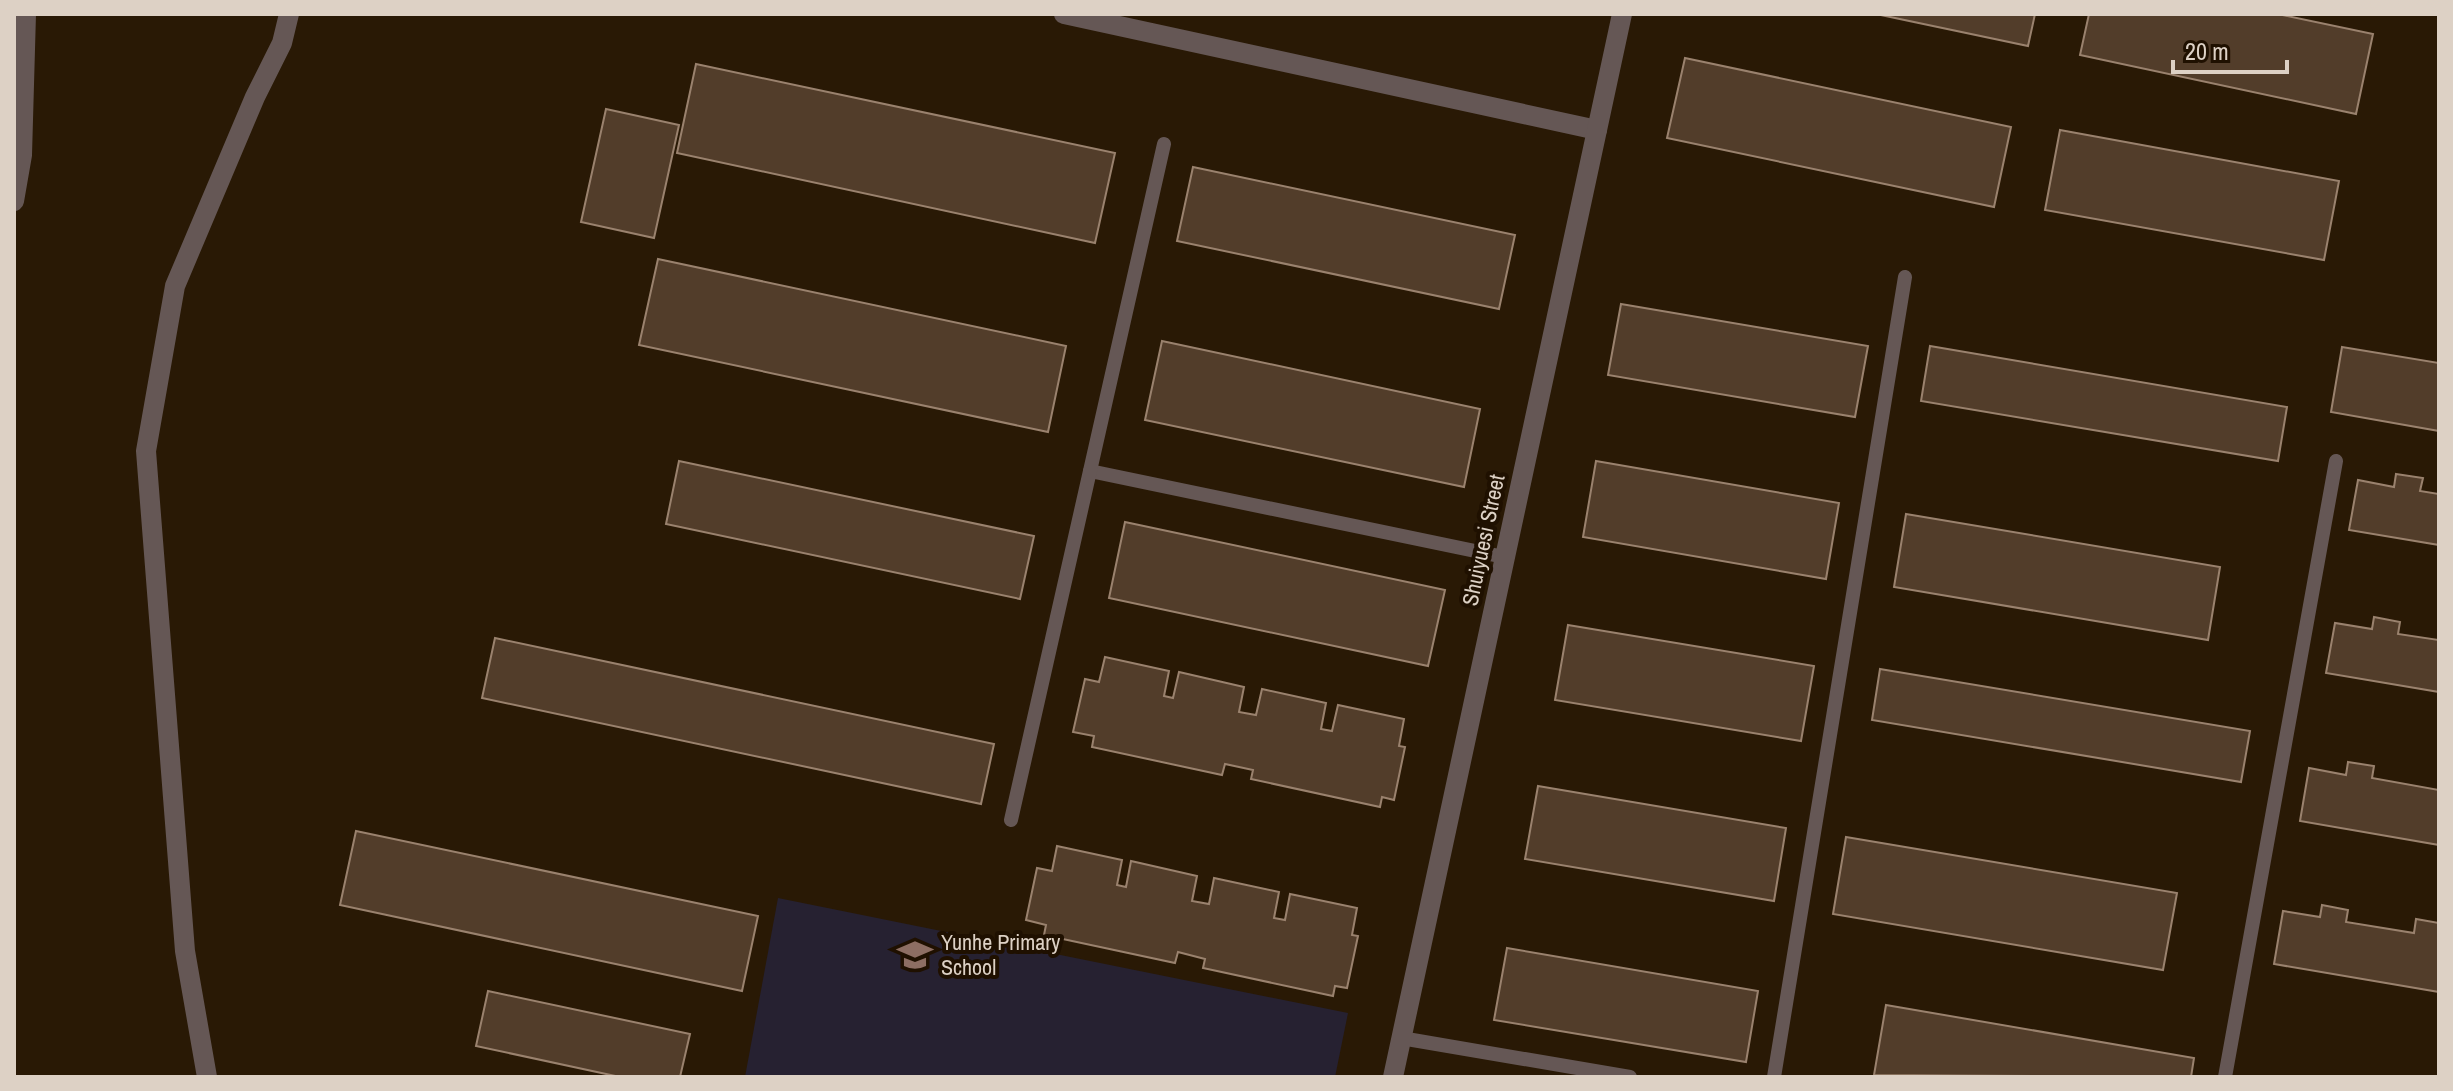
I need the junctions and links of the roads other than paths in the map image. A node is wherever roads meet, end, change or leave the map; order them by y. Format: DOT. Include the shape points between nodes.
graph roads {
  1 [pos="26,14"];
  2 [pos="289,14"];
  3 [pos="1064,14"];
  4 [pos="1622,14"];
  5 [pos="1597,130"];
  6 [pos="1164,144"];
  7 [pos="14,201"];
  8 [pos="1905,277"];
  9 [pos="2336,461"];
  10 [pos="1090,471"];
  11 [pos="1504,557"];
  12 [pos="1011,820"];
  13 [pos="1401,1038"];
  14 [pos="207,1077"];
  15 [pos="1393,1077"];
  16 [pos="1630,1077"];
  17 [pos="1774,1077"];
  18 [pos="2225,1077"];
  1 -- 7 [label="street" via="22,155"];
  2 -- 14 [label="street" via="282,43 175,286 146,451 185,951"];
  3 -- 5 [label="street"];
  4 -- 5 [label="street, Shuiyuesi Street"];
  5 -- 11 [label="street, Shuiyuesi Street"];
  6 -- 10 [label="lane"];
  8 -- 17 [label="lane"];
  9 -- 18 [label="lane"];
  10 -- 11 [label="lane"];
  10 -- 12 [label="lane"];
  11 -- 13 [label="street, Shuiyuesi Street"];
  13 -- 15 [label="street, Shuiyuesi Street"];
  13 -- 16 [label="lane"];
}
